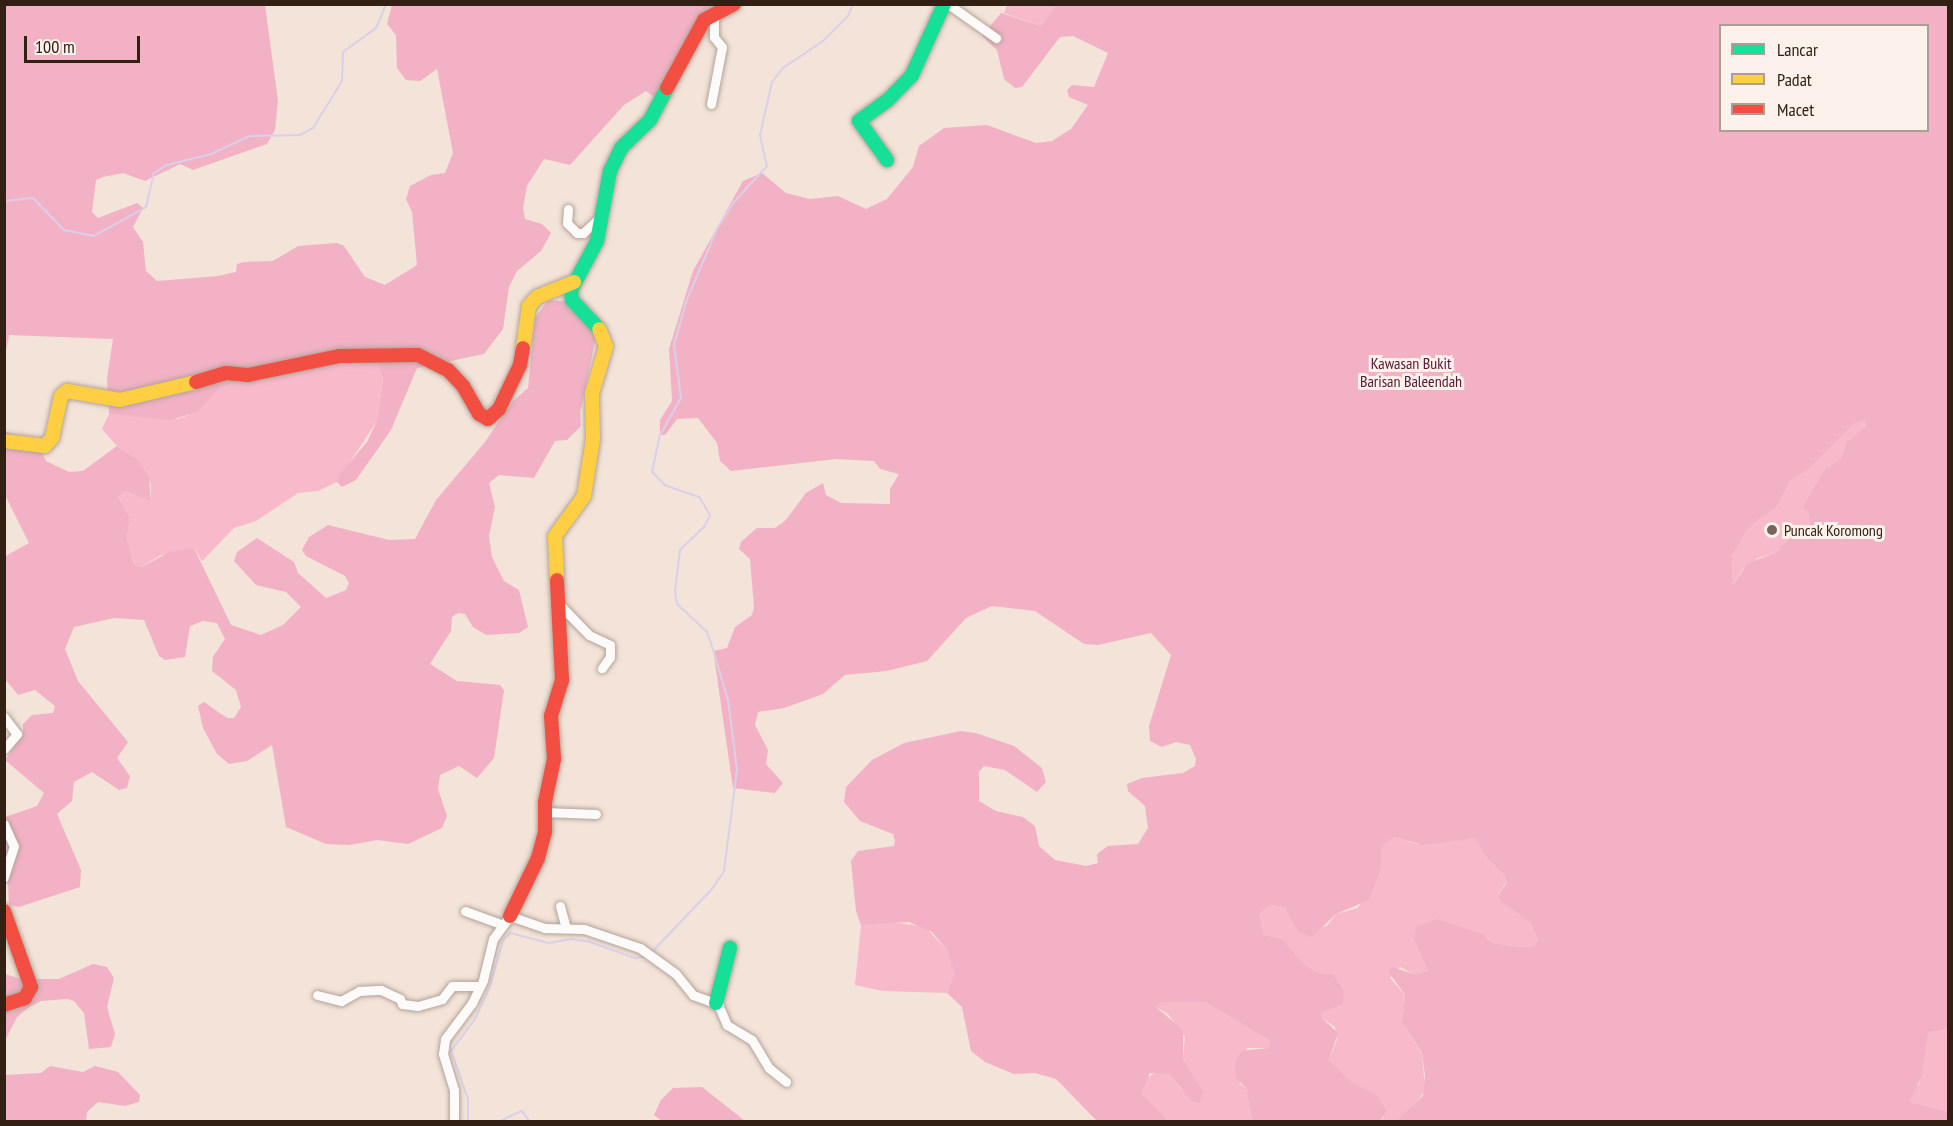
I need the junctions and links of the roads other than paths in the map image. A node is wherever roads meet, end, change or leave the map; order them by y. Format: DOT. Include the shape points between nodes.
graph roads {
  1 [pos="734,4"];
  2 [pos="946,4"];
  3 [pos="714,12"];
  4 [pos="996,38"];
  5 [pos="711,104"];
  6 [pos="887,160"];
  7 [pos="568,209"];
  8 [pos="600,217"];
  9 [pos="574,282"];
  10 [pos="4,441"];
  11 [pos="559,604"];
  12 [pos="602,668"];
  13 [pos="4,717"];
  14 [pos="4,749"];
  15 [pos="544,812"];
  16 [pos="596,814"];
  17 [pos="4,824"];
  18 [pos="4,877"];
  19 [pos="560,906"];
  20 [pos="465,910"];
  21 [pos="4,911"];
  22 [pos="506,920"];
  23 [pos="566,928"];
  24 [pos="730,948"];
  25 [pos="480,986"];
  26 [pos="317,995"];
  27 [pos="716,1003"];
  28 [pos="4,1005"];
  29 [pos="786,1082"];
  30 [pos="454,1122"];
  1 -- 3 [label="street"];
  2 -- 4 [label="street"];
  2 -- 6 [label="street" via="912,75 888,101 859,121"];
  3 -- 5 [label="street" via="714,37 722,47"];
  3 -- 8 [label="street" via="697,29 670,88 650,120 621,148 610,171"];
  7 -- 8 [label="street" via="567,222 577,233 583,233"];
  8 -- 9 [label="street" via="597,241"];
  9 -- 10 [label="street" via="537,297 529,306 520,365 499,410 488,419 482,418 448,370 418,355 340,356 248,375 226,373 140,398 120,400 67,391 45,446"];
  9 -- 11 [label="street" via="572,300 599,328 606,346 592,394 593,440 584,496 555,536"];
  11 -- 12 [label="street" via="589,635 610,645 610,657"];
  11 -- 15 [label="street" via="562,680 551,716 554,759"];
  13 -- 14 [label="street" via="17,734"];
  15 -- 16 [label="street"];
  15 -- 22 [label="street" via="545,831 538,858"];
  17 -- 18 [label="street" via="14,846"];
  19 -- 23 [label="street"];
  20 -- 22 [label="street"];
  21 -- 28 [label="street" via="31,987 25,998"];
  22 -- 23 [label="street" via="543,928"];
  22 -- 25 [label="street" via="493,939"];
  23 -- 27 [label="street" via="601,933 643,950 676,974 693,995"];
  24 -- 27 [label="street"];
  25 -- 26 [label="street" via="452,986 442,999 418,1006 402,1004 400,999 381,990 359,991 341,1001"];
  25 -- 30 [label="street" via="444,1047 456,1105"];
  27 -- 29 [label="street" via="728,1025 753,1040 769,1068"];
}
